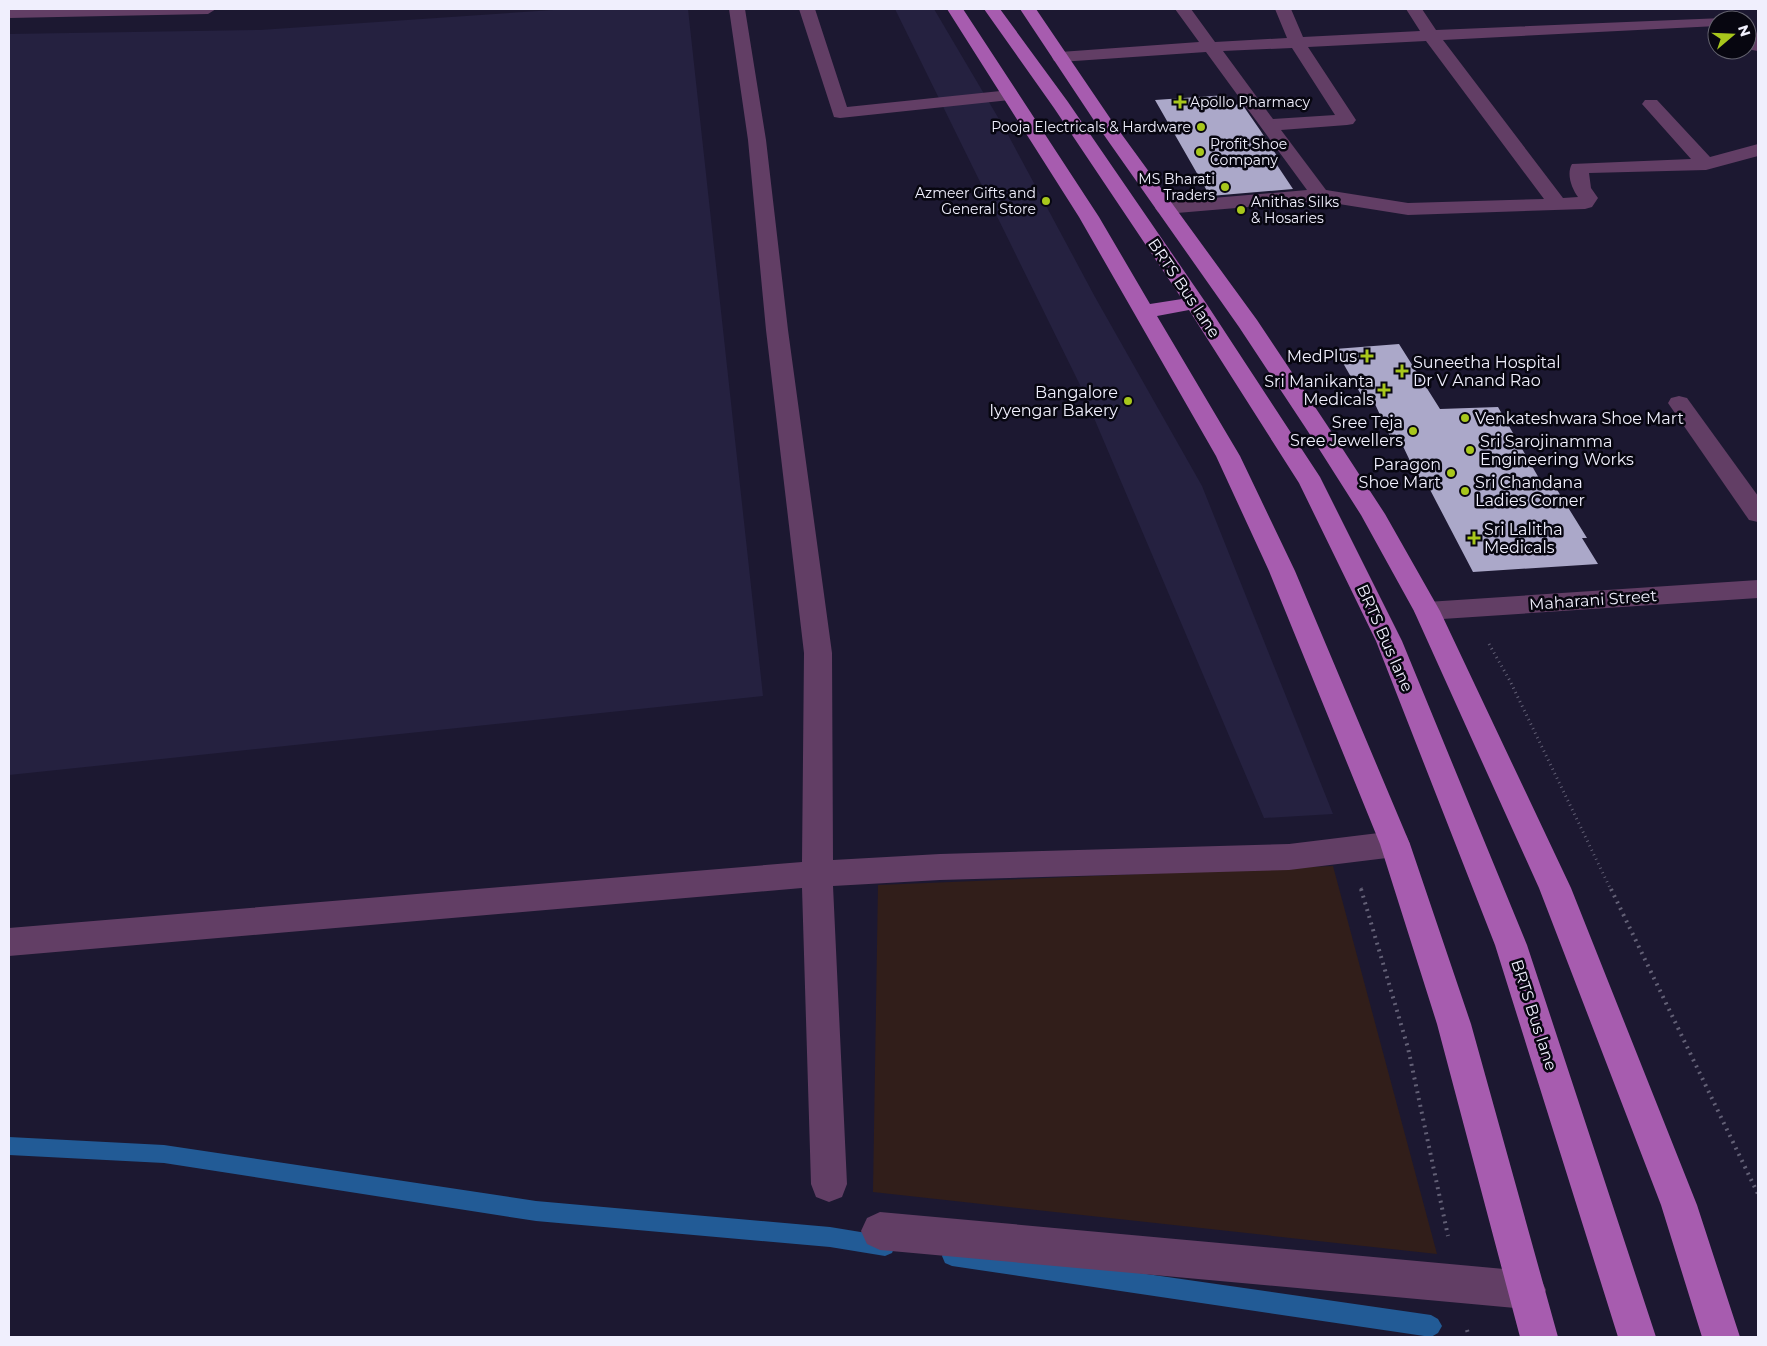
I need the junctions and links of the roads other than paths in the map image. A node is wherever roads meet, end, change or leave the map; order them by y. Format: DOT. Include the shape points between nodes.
graph roads {
  1 [pos="208,9"];
  2 [pos="737,9"];
  3 [pos="807,9"];
  4 [pos="955,9"];
  5 [pos="992,9"];
  6 [pos="1028,9"];
  7 [pos="1183,9"];
  8 [pos="1283,9"];
  9 [pos="1414,9"];
  10 [pos="1614,9"];
  11 [pos="109,10"];
  12 [pos="9,13"];
  13 [pos="1707,21"];
  14 [pos="1629,25"];
  15 [pos="1431,36"];
  16 [pos="1297,43"];
  17 [pos="1213,47"];
  18 [pos="1060,57"];
  19 [pos="1010,96"];
  20 [pos="1650,104"];
  21 [pos="1270,125"];
  22 [pos="1758,150"];
  23 [pos="1706,164"];
  24 [pos="1320,194"];
  25 [pos="1558,204"];
  26 [pos="1166,208"];
  27 [pos="1195,303"];
  28 [pos="1144,312"];
  29 [pos="1679,404"];
  30 [pos="1758,514"];
  31 [pos="1758,589"];
  32 [pos="1427,611"];
  33 [pos="1395,844"];
  34 [pos="817,874"];
  35 [pos="9,942"];
  36 [pos="830,1184"];
  37 [pos="880,1231"];
  38 [pos="1527,1290"];
  39 [pos="1539,1337"];
  40 [pos="1637,1337"];
  41 [pos="1721,1337"];
  1 -- 11 [label="street"];
  2 -- 34 [label="street" via="757,140 777,330 818,653"];
  3 -- 19 [label="street" via="840,113"];
  4 -- 19 [label="main road"];
  5 -- 27 [label="main road, BRTS Bus lane" via="1068,114"];
  6 -- 18 [label="main road"];
  7 -- 17 [label="street"];
  8 -- 16 [label="street"];
  9 -- 15 [label="street"];
  10 -- 14 [label="street"];
  11 -- 12 [label="street"];
  13 -- 14 [label="street"];
  14 -- 15 [label="street"];
  15 -- 16 [label="street"];
  15 -- 25 [label="street"];
  16 -- 17 [label="street"];
  16 -- 21 [label="street" via="1347,120"];
  17 -- 18 [label="street"];
  17 -- 21 [label="street"];
  18 -- 26 [label="main road"];
  19 -- 28 [label="main road" via="1089,217"];
  20 -- 23 [label="street"];
  21 -- 24 [label="street"];
  22 -- 23 [label="street"];
  23 -- 25 [label="street" via="1579,168 1581,188 1588,198 1585,203"];
  24 -- 25 [label="street" via="1408,209"];
  24 -- 26 [label="street"];
  26 -- 32 [label="main road" via="1249,324 1368,506"];
  27 -- 28 [label="main road"];
  27 -- 40 [label="main road, BRTS Bus lane" via="1311,483 1389,641 1511,945"];
  28 -- 33 [label="main road" via="1228,456 1282,571"];
  29 -- 30 [label="street"];
  31 -- 32 [label="street, Maharani Street"];
  32 -- 41 [label="main road" via="1555,888 1679,1205"];
  33 -- 34 [label="street" via="1289,857 940,867"];
  33 -- 38 [label="main road" via="1454,1024"];
  34 -- 35 [label="street"];
  34 -- 36 [label="street"];
  37 -- 38 [label="street"];
  38 -- 39 [label="main road"];
}
